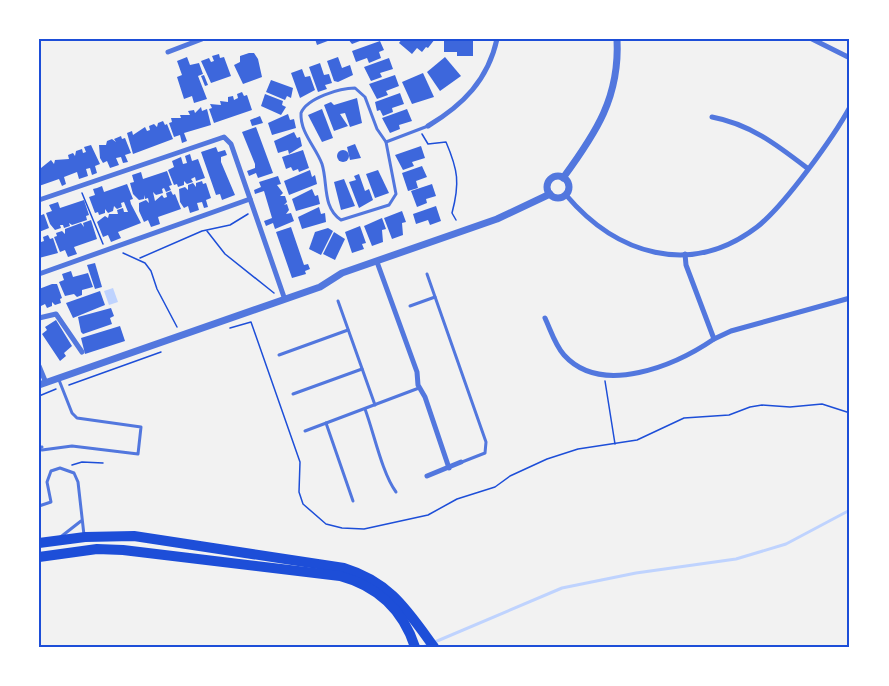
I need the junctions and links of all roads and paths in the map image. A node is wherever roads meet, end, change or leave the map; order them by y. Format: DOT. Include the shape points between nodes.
graph roads {
  1 [pos="202,39"];
  2 [pos="497,39"];
  3 [pos="617,39"];
  4 [pos="812,39"];
  5 [pos="168,52"];
  6 [pos="850,58"];
  7 [pos="850,107"];
  8 [pos="712,117"];
  9 [pos="428,126"];
  10 [pos="420,131"];
  11 [pos="386,142"];
  12 [pos="807,168"];
  13 [pos="563,178"];
  14 [pos="80,186"];
  15 [pos="550,194"];
  16 [pos="566,195"];
  17 [pos="250,199"];
  18 [pos="39,201"];
  19 [pos="254,211"];
  20 [pos="456,220"];
  21 [pos="206,230"];
  22 [pos="110,249"];
  23 [pos="685,254"];
  24 [pos="137,259"];
  25 [pos="377,262"];
  26 [pos="39,274"];
  27 [pos="427,274"];
  28 [pos="274,293"];
  29 [pos="284,297"];
  30 [pos="435,297"];
  31 [pos="850,298"];
  32 [pos="338,302"];
  33 [pos="410,306"];
  34 [pos="39,318"];
  35 [pos="545,318"];
  36 [pos="177,328"];
  37 [pos="226,329"];
  38 [pos="348,330"];
  39 [pos="714,339"];
  40 [pos="168,349"];
  41 [pos="82,351"];
  42 [pos="279,355"];
  43 [pos="39,366"];
  44 [pos="362,369"];
  45 [pos="604,374"];
  46 [pos="59,378"];
  47 [pos="42,384"];
  48 [pos="62,387"];
  49 [pos="419,388"];
  50 [pos="293,394"];
  51 [pos="39,396"];
  52 [pos="375,405"];
  53 [pos="366,409"];
  54 [pos="850,414"];
  55 [pos="326,423"];
  56 [pos="305,431"];
  57 [pos="615,445"];
  58 [pos="41,448"];
  59 [pos="461,462"];
  60 [pos="103,463"];
  61 [pos="71,466"];
  62 [pos="449,468"];
  63 [pos="427,476"];
  64 [pos="396,492"];
  65 [pos="353,501"];
  66 [pos="39,506"];
  67 [pos="82,521"];
  68 [pos="85,537"];
  69 [pos="57,540"];
  70 [pos="39,543"];
  71 [pos="97,549"];
  72 [pos="39,557"];
  73 [pos="413,642"];
  74 [pos="434,647"];
  1 -- 5 [label="street"];
  2 -- 9 [label="street" via="482,80 459,104"];
  3 -- 13 [label="street" via="615,75 605,112 588,146"];
  4 -- 6 [label="street"];
  7 -- 12 [label="street"];
  8 -- 12 [label="street" via="741,124 760,134"];
  9 -- 10 [label="lane"];
  10 -- 11 [label="lane"];
  10 -- 20 [label="path" via="428,144 446,142 450,151 458,176 452,213"];
  11 -- 11 [label="lane" via="396,196 389,205 341,220 332,211 323,185 322,164 310,144 301,113 317,99 355,88 365,97"];
  12 -- 23 [label="street" via="756,227 735,241"];
  13 -- 15 [label="street" via="550,181"];
  13 -- 16 [label="street" via="569,186"];
  14 -- 17 [label="street" via="224,137 231,144"];
  14 -- 18 [label="street"];
  14 -- 22 [label="path" via="104,247"];
  15 -- 16 [label="street" via="559,198"];
  15 -- 25 [label="street" via="497,219"];
  16 -- 23 [label="street" via="617,240 651,252"];
  17 -- 19 [label="street"];
  17 -- 22 [label="street"];
  19 -- 21 [label="path" via="230,225"];
  19 -- 29 [label="street"];
  21 -- 24 [label="path"];
  21 -- 28 [label="path" via="232,261"];
  22 -- 24 [label="path"];
  22 -- 26 [label="street"];
  23 -- 39 [label="street"];
  24 -- 36 [label="path" via="151,271"];
  25 -- 29 [label="street"];
  25 -- 49 [label="street"];
  27 -- 30 [label="lane"];
  29 -- 46 [label="street"];
  30 -- 33 [label="lane"];
  30 -- 59 [label="lane" via="486,442 485,453"];
  31 -- 39 [label="street"];
  32 -- 38 [label="lane"];
  34 -- 41 [label="street" via="56,314"];
  35 -- 45 [label="street" via="564,355 579,368"];
  37 -- 57 [label="path" via="251,322 300,462 299,492 303,504 326,524 364,529 428,515 457,499 495,487 547,459 578,449"];
  38 -- 42 [label="lane"];
  38 -- 44 [label="lane"];
  39 -- 45 [label="street" via="662,367"];
  40 -- 48 [label="path"];
  43 -- 47 [label="street"];
  44 -- 50 [label="lane"];
  44 -- 52 [label="lane"];
  45 -- 57 [label="path"];
  46 -- 47 [label="street"];
  46 -- 48 [label="lane"];
  48 -- 51 [label="path"];
  48 -- 58 [label="lane" via="77,418 141,427 138,454 65,445"];
  49 -- 52 [label="lane"];
  49 -- 62 [label="street"];
  52 -- 53 [label="lane"];
  53 -- 55 [label="lane"];
  53 -- 64 [label="lane" via="387,480"];
  54 -- 57 [label="path" via="822,404 750,407 729,416 684,418 637,440"];
  55 -- 56 [label="lane"];
  55 -- 65 [label="lane"];
  59 -- 62 [label="street"];
  60 -- 61 [label="path"];
  62 -- 63 [label="street"];
  66 -- 67 [label="lane" via="51,502 47,475 60,468 69,470 78,482"];
  67 -- 68 [label="lane"];
  67 -- 69 [label="lane"];
  68 -- 69 [label="highway"];
  68 -- 71 [label="lane"];
  68 -- 74 [label="highway" via="162,538 344,568 383,586 403,605"];
  69 -- 70 [label="highway"];
  71 -- 72 [label="highway"];
  71 -- 73 [label="highway" via="340,576 385,599 401,617"];
}
